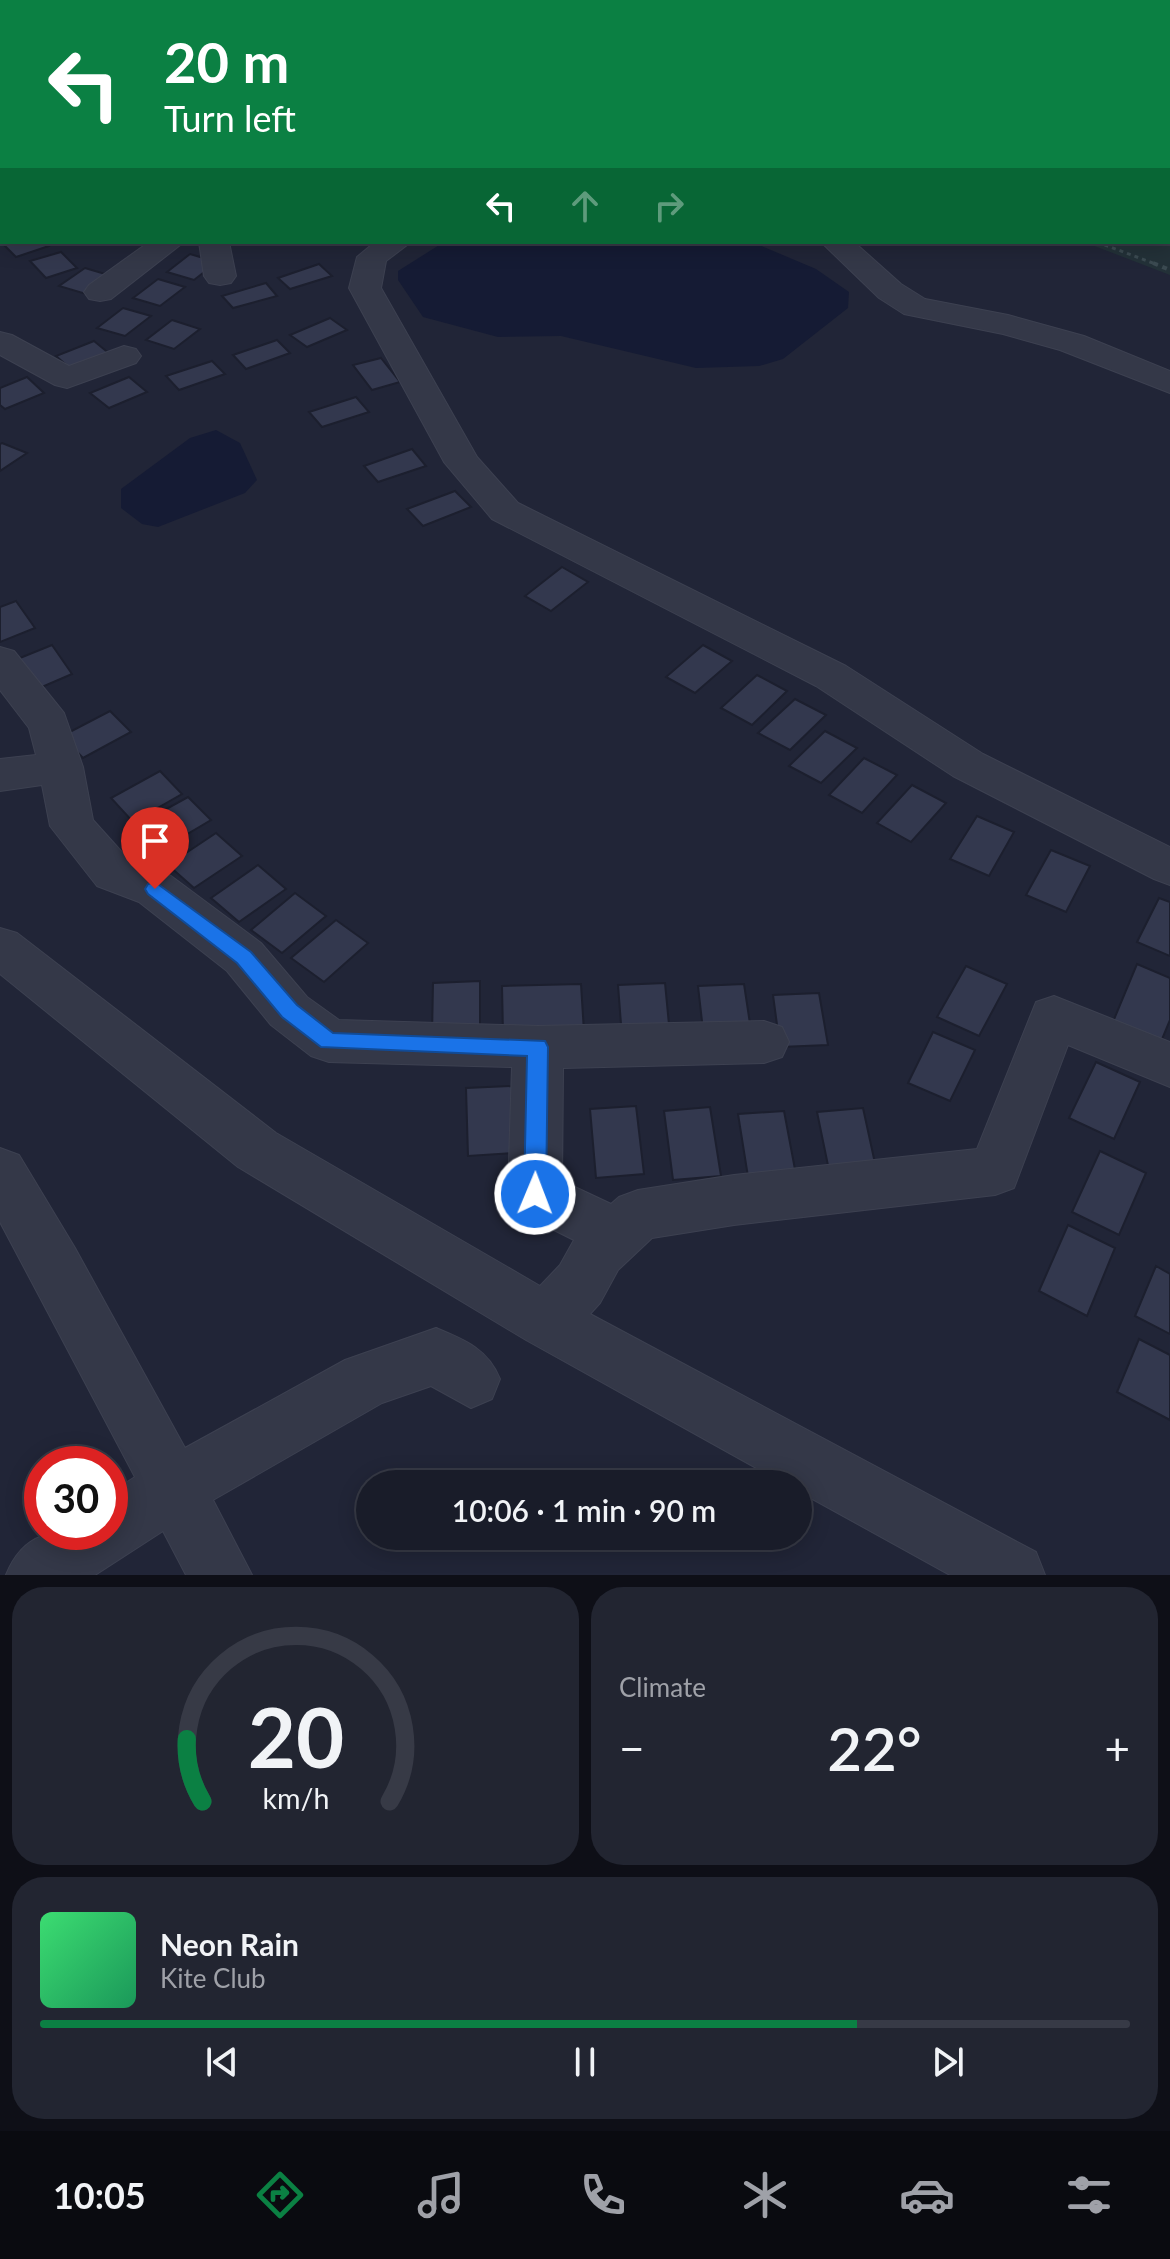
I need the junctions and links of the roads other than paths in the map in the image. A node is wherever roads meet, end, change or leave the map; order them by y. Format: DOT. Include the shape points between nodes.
graph roads {
  1 [pos="166,244"];
  2 [pos="215,244"];
  3 [pos="393,244"];
  4 [pos="838,244"];
  5 [pos="220,276"];
  6 [pos="100,292"];
  7 [pos="0,342"];
  8 [pos="124,356"];
  9 [pos="1170,383"];
  10 [pos="0,661"];
  11 [pos="61,767"];
  12 [pos="0,775"];
  13 [pos="1170,867"];
  14 [pos="0,947"];
  15 [pos="764,1042"];
  16 [pos="538,1047"];
  17 [pos="1170,1065"];
  18 [pos="0,1172"];
  19 [pos="617,1234"];
  20 [pos="546,1321"];
  21 [pos="471,1379"];
  22 [pos="172,1489"];
  23 [pos="128,1517"];
  24 [pos="77,1550"];
  25 [pos="980,1567"];
  26 [pos="38,1575"];
  27 [pos="220,1575"];
  1 -- 6 [label="street"];
  2 -- 5 [label="street"];
  3 -- 13 [label="street" via="372,257 365,288 462,462 505,511 831,676 968,765"];
  4 -- 9 [label="street" via="915,307 1072,343"];
  7 -- 8 [label="street" via="67,378"];
  10 -- 11 [label="street" via="49,724"];
  11 -- 12 [label="street"];
  11 -- 16 [label="street" via="72,826 113,873 155,889 244,957 289,1011 329,1041"];
  14 -- 20 [label="street" via="257,1150"];
  15 -- 16 [label="street"];
  16 -- 19 [label="street" via="535,1194"];
  17 -- 19 [label="street" via="1054,1017 995,1171 638,1215"];
  18 -- 22 [label="street"];
  19 -- 20 [label="street"];
  20 -- 25 [label="street"];
  21 -- 22 [label="street" via="436,1356 366,1380"];
  22 -- 23 [label="street"];
  22 -- 27 [label="street"];
  24 -- 26 [label="street"];
}
